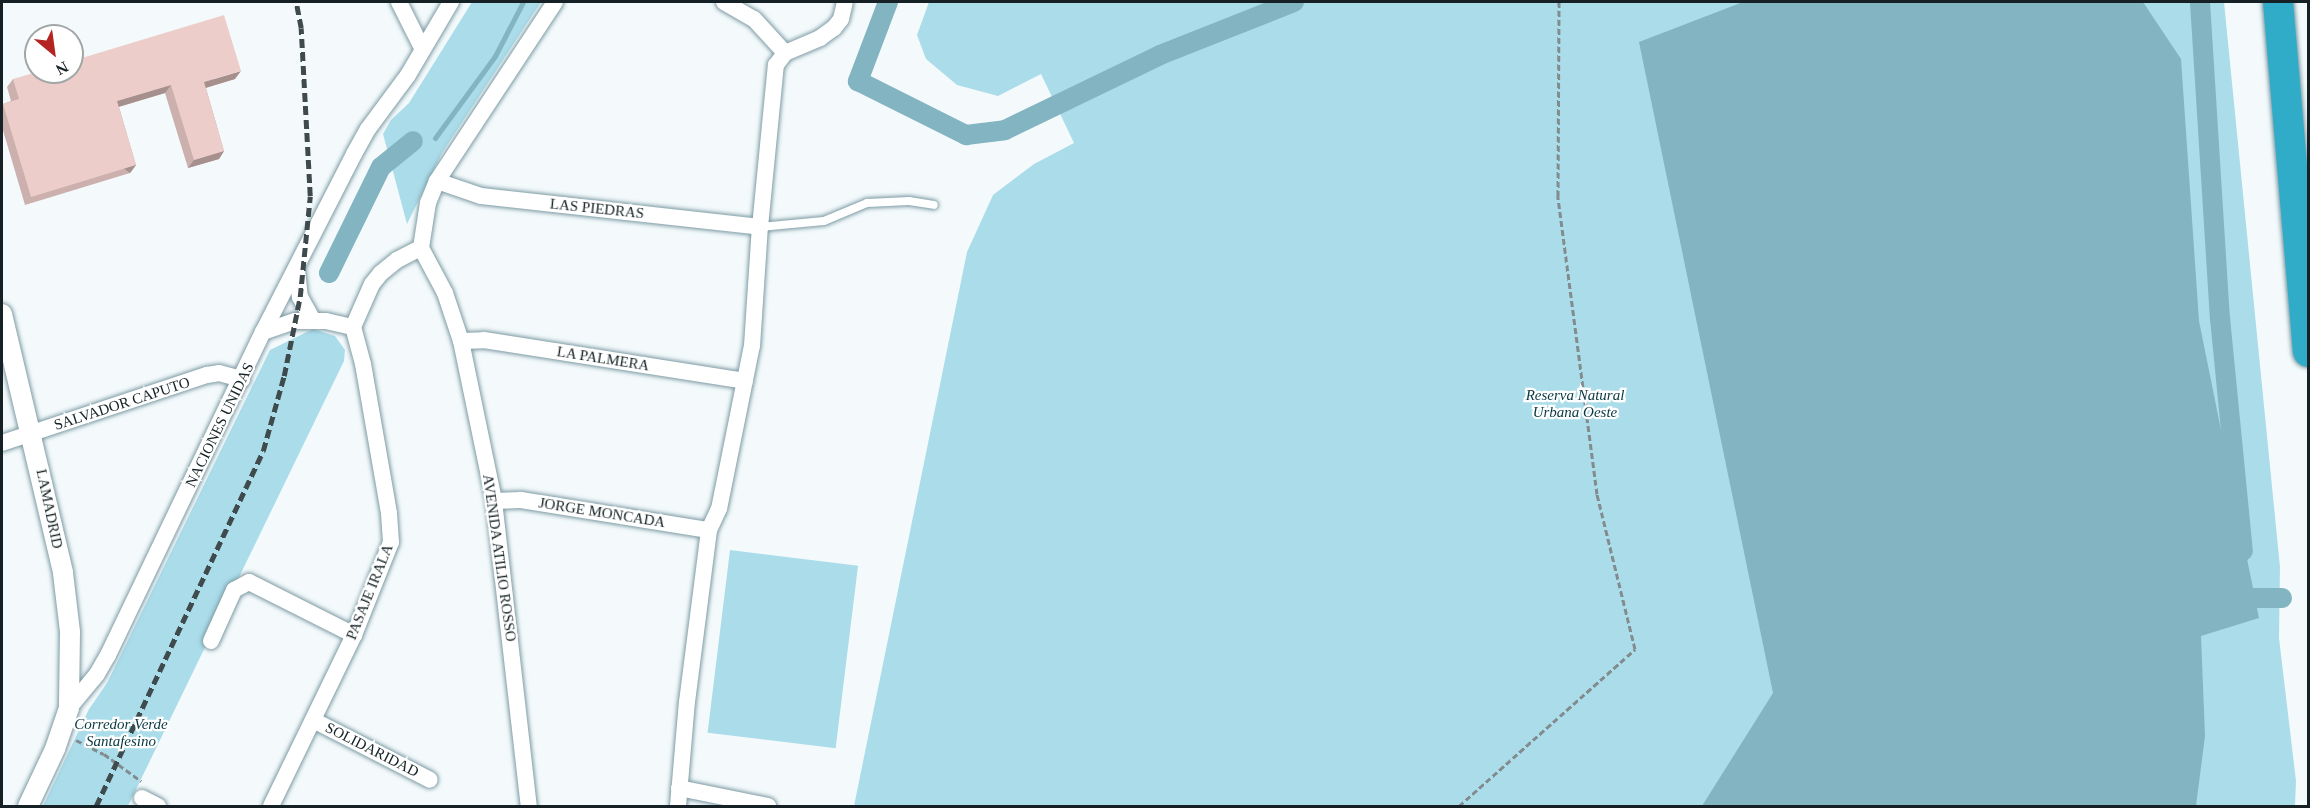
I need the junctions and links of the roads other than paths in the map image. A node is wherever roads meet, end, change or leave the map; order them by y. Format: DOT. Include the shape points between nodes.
graph roads {
  1 [pos="399,2"];
  2 [pos="451,2"];
  3 [pos="555,2"];
  4 [pos="724,2"];
  5 [pos="845,2"];
  6 [pos="2278,2"];
  7 [pos="422,48"];
  8 [pos="785,53"];
  9 [pos="436,181"];
  10 [pos="934,205"];
  11 [pos="760,227"];
  12 [pos="421,248"];
  13 [pos="297,270"];
  14 [pos="2,314"];
  15 [pos="313,320"];
  16 [pos="353,327"];
  17 [pos="263,332"];
  18 [pos="461,341"];
  19 [pos="2308,352"];
  20 [pos="242,379"];
  21 [pos="746,381"];
  22 [pos="32,434"];
  23 [pos="2,443"];
  24 [pos="494,501"];
  25 [pos="709,530"];
  26 [pos="354,635"];
  27 [pos="211,641"];
  28 [pos="69,708"];
  29 [pos="313,720"];
  30 [pos="430,780"];
  31 [pos="679,788"];
  32 [pos="140,802"];
  33 [pos="28,807"];
  34 [pos="158,807"];
  35 [pos="271,807"];
  36 [pos="530,807"];
  37 [pos="678,807"];
  38 [pos="768,807"];
  1 -- 7 [label="street"];
  2 -- 7 [label="street, NACIONES UNIDAS"];
  3 -- 9 [label="street"];
  4 -- 8 [label="street" via="754,19"];
  5 -- 8 [label="street" via="834,28"];
  6 -- 19 [label="highway"];
  7 -- 13 [label="street, NACIONES UNIDAS" via="408,75 368,129"];
  8 -- 11 [label="street" via="776,65"];
  9 -- 11 [label="street, LAS PIEDRAS" via="481,196"];
  9 -- 12 [label="street" via="428,203"];
  10 -- 11 [label="lane" via="909,201 867,203 824,221"];
  11 -- 21 [label="street"];
  12 -- 16 [label="street" via="381,273"];
  12 -- 18 [label="street, AVENIDA ATILIO ROSSO" via="445,293"];
  13 -- 15 [label="street" via="300,297"];
  13 -- 17 [label="street, NACIONES UNIDAS"];
  14 -- 22 [label="street, LAMADRID"];
  15 -- 16 [label="street"];
  15 -- 17 [label="street" via="295,321"];
  16 -- 26 [label="street, PASAJE IRALA" via="392,530 388,554"];
  17 -- 20 [label="street, NACIONES UNIDAS"];
  18 -- 21 [label="street, LA PALMERA" via="484,340"];
  18 -- 24 [label="street, AVENIDA ATILIO ROSSO"];
  20 -- 22 [label="street, SALVADOR CAPUTO" via="219,373 207,375"];
  20 -- 28 [label="street, NACIONES UNIDAS" via="108,655"];
  21 -- 25 [label="street" via="719,509"];
  22 -- 23 [label="street, SALVADOR CAPUTO"];
  22 -- 28 [label="street, LAMADRID" via="68,604"];
  24 -- 25 [label="street, JORGE MONCADA" via="521,500"];
  24 -- 36 [label="street, AVENIDA ATILIO ROSSO"];
  25 -- 31 [label="street"];
  26 -- 27 [label="street" via="249,582 234,590"];
  26 -- 29 [label="street, PASAJE IRALA"];
  28 -- 33 [label="street, NACIONES UNIDAS"];
  29 -- 30 [label="street, SOLIDARIDAD"];
  29 -- 35 [label="street, PASAJE IRALA"];
  31 -- 37 [label="street"];
  31 -- 38 [label="street"];
  32 -- 34 [label="street"];
}
